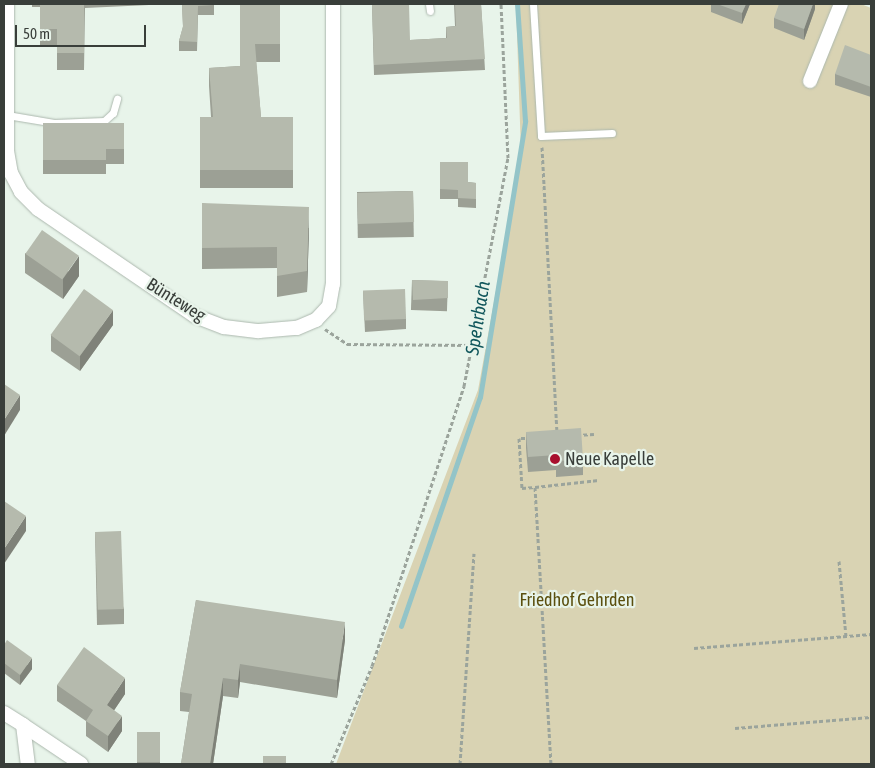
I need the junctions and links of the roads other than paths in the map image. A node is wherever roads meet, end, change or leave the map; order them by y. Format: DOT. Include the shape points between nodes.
graph roads {
  1 [pos="332,4"];
  2 [pos="533,4"];
  3 [pos="841,4"];
  4 [pos="6,5"];
  5 [pos="810,81"];
  6 [pos="117,99"];
  7 [pos="6,110"];
  8 [pos="612,133"];
  9 [pos="4,713"];
  10 [pos="22,725"];
  11 [pos="28,764"];
  12 [pos="81,764"];
  1 -- 7 [label="street, Bünteweg" via="333,284 329,306 316,320 296,328 259,330 224,327 195,316 38,209 21,192 10,173"];
  2 -- 8 [label="lane" via="541,136"];
  3 -- 5 [label="street"];
  4 -- 7 [label="street, Bünteweg"];
  6 -- 7 [label="lane" via="113,114 104,121 55,124"];
  9 -- 10 [label="street"];
  10 -- 11 [label="street"];
  10 -- 12 [label="street"];
}
